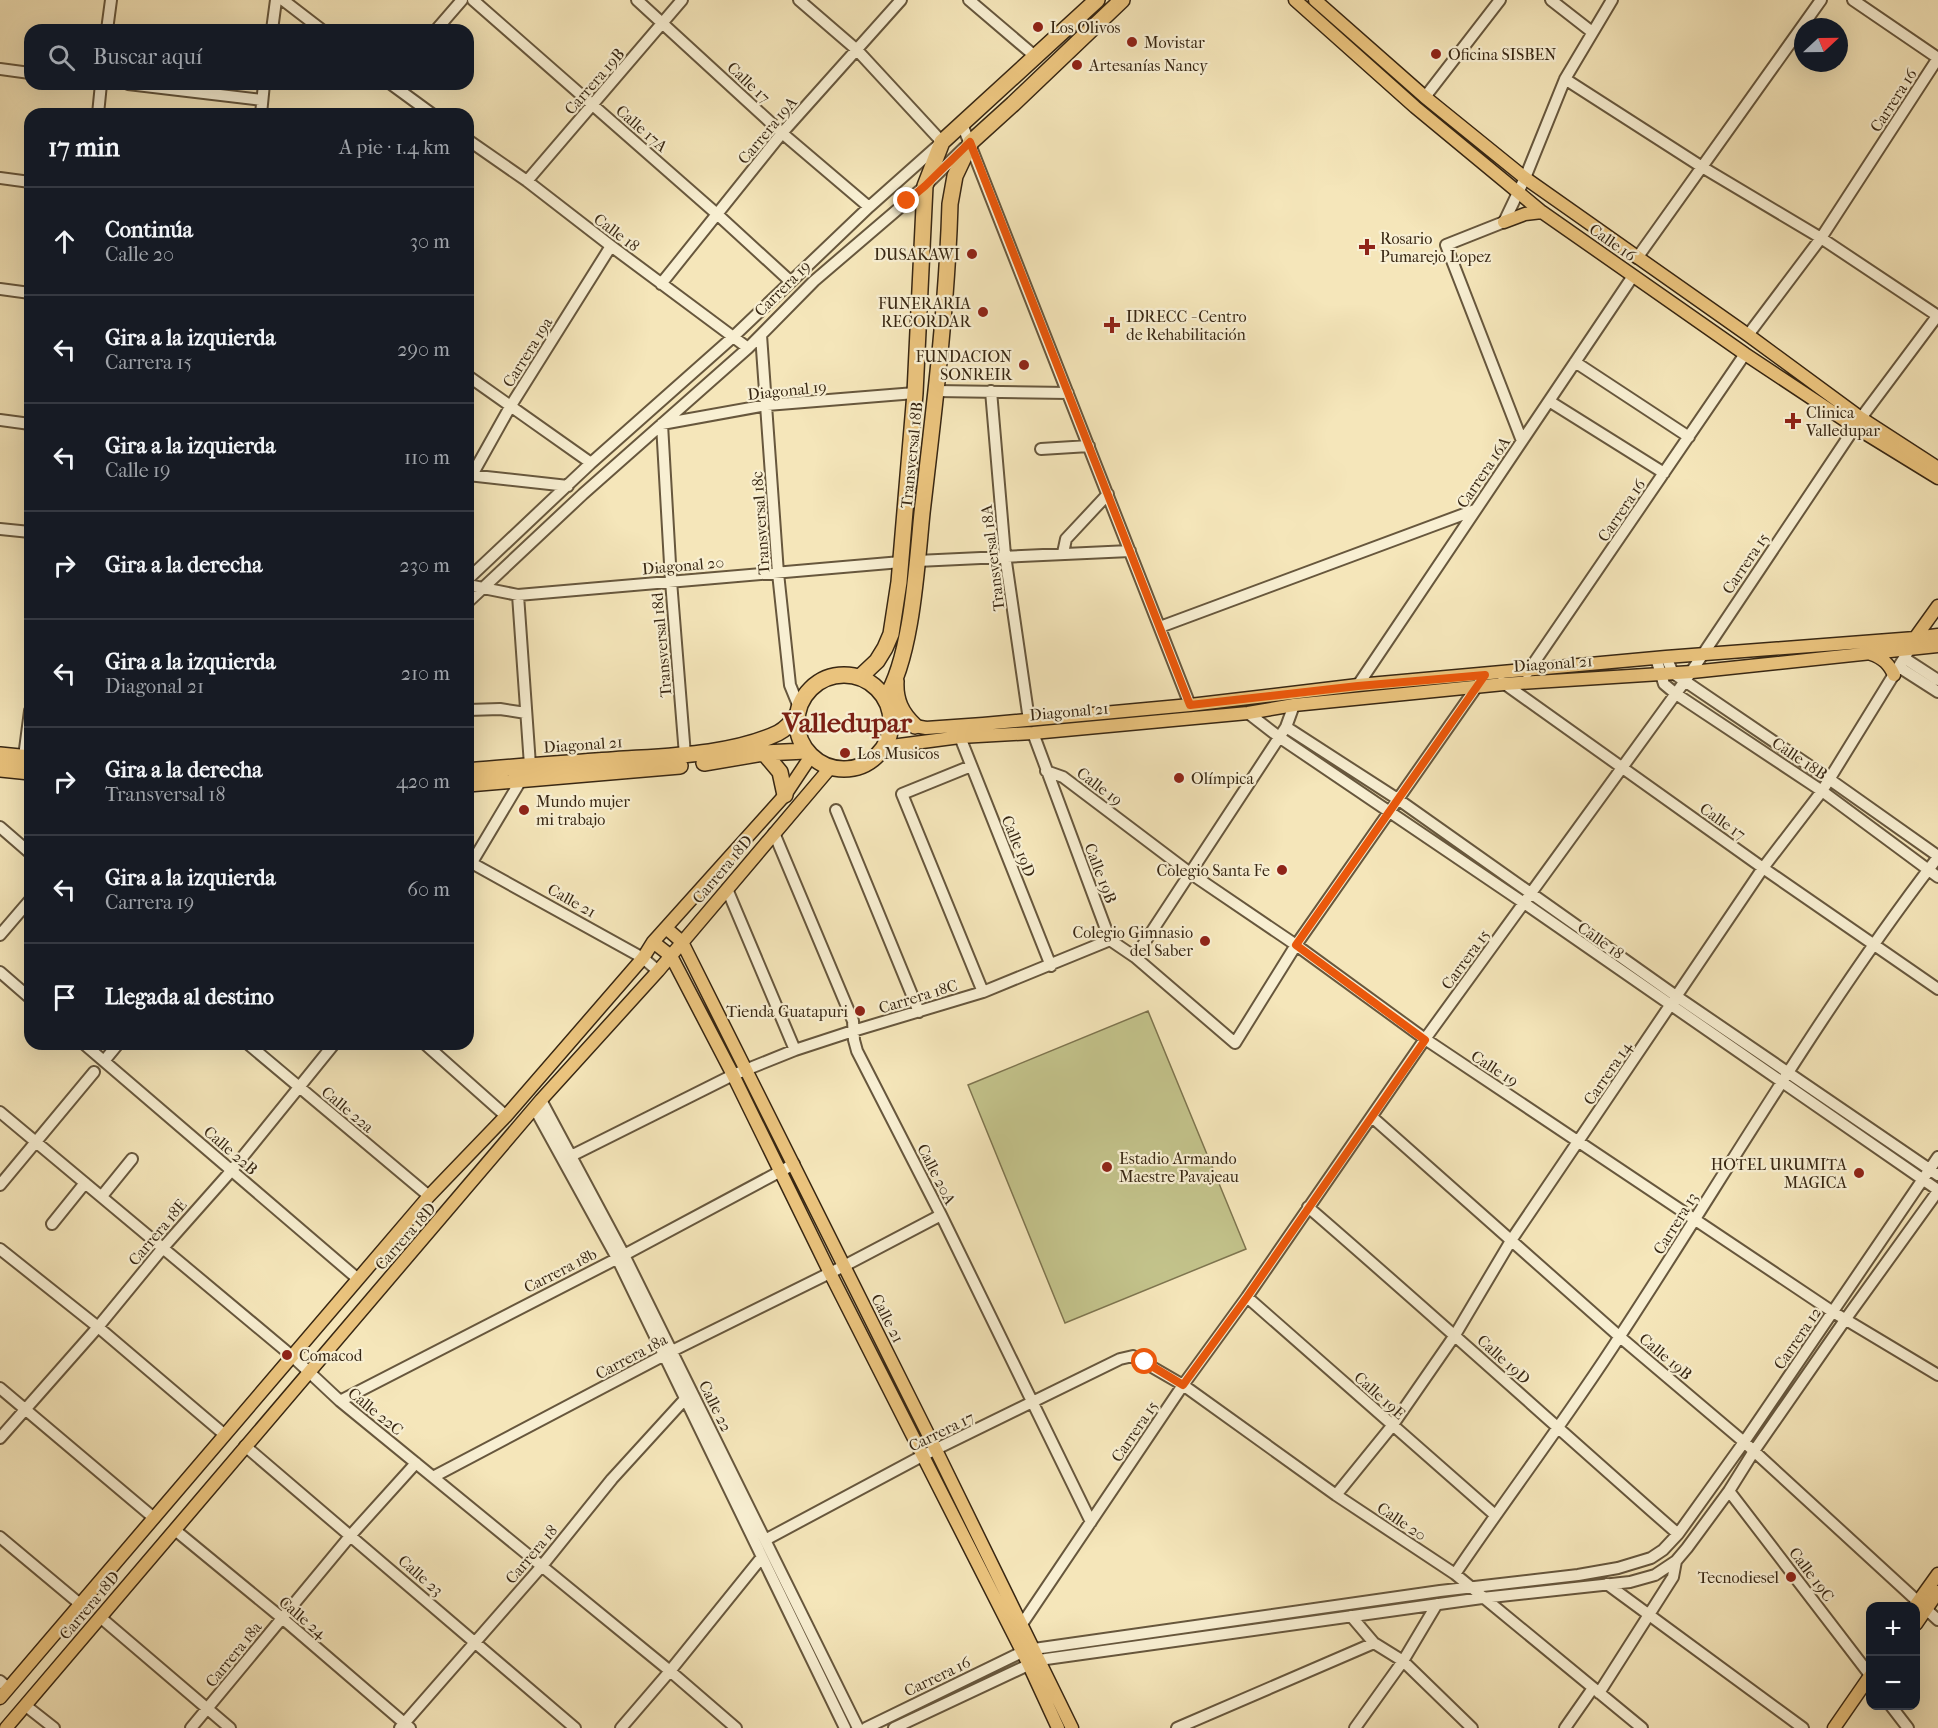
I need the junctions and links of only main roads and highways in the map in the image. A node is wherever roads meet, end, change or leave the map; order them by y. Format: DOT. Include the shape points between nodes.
graph roads {
  1 [pos="1097,0"];
  2 [pos="1122,0"];
  3 [pos="1295,0"];
  4 [pos="1316,0"];
  5 [pos="942,142"];
  6 [pos="970,142"];
  7 [pos="1542,212"];
  8 [pos="1504,222"];
  9 [pos="1858,422"];
  10 [pos="1938,468"];
  11 [pos="1938,478"];
  12 [pos="909,561"];
  13 [pos="1938,606"];
  14 [pos="1938,635"];
  15 [pos="1938,646"];
  16 [pos="1869,654"];
  17 [pos="1904,658"];
  18 [pos="896,676"];
  19 [pos="860,677"];
  20 [pos="887,704"];
  21 [pos="798,711"];
  22 [pos="915,726"];
  23 [pos="884,747"];
  24 [pos="764,753"];
  25 [pos="809,754"];
  26 [pos="0,755"];
  27 [pos="24,757"];
  28 [pos="830,768"];
  29 [pos="0,769"];
  30 [pos="474,770"];
  31 [pos="24,771"];
  32 [pos="474,783"];
  33 [pos="785,795"];
  34 [pos="666,928"];
  35 [pos="654,942"];
  36 [pos="682,942"];
  37 [pos="670,956"];
  38 [pos="1938,1574"];
  39 [pos="1938,1592"];
  40 [pos="1920,1606"];
  41 [pos="1031,1656"];
  42 [pos="1866,1682"];
  43 [pos="3,1689"];
  44 [pos="1866,1694"];
  45 [pos="6,1728"];
  46 [pos="1058,1728"];
  47 [pos="1072,1728"];
  48 [pos="1834,1728"];
  49 [pos="1842,1728"];
  1 -- 5 [label="highway, Carrera 19"];
  2 -- 6 [label="highway, Carrera 19"];
  3 -- 7 [label="main road, Calle 16"];
  4 -- 9 [label="main road, Calle 16" via="1425,97 1525,178 1748,335"];
  5 -- 12 [label="highway, Transversal 18B" via="925,186"];
  6 -- 12 [label="highway, Transversal 18B" via="952,190 936,391"];
  7 -- 8 [label="main road"];
  7 -- 9 [label="main road, Calle 16" via="1745,354"];
  9 -- 10 [label="main road, Calle 16"];
  9 -- 11 [label="main road, Calle 16"];
  12 -- 18 [label="highway, Transversal 18B" via="905,644"];
  12 -- 19 [label="highway, Transversal 18B" via="891,634 878,661"];
  13 -- 17 [label="main road"];
  14 -- 17 [label="main road, Diagonal 21"];
  15 -- 17 [label="main road, Diagonal 21"];
  16 -- 17 [label="main road, Diagonal 21"];
  16 -- 17 [label="main road" via="1887,663"];
  16 -- 23 [label="main road, Diagonal 21" via="1688,676 1673,673 1504,684"];
  17 -- 22 [label="main road, Diagonal 21" via="1702,654 1029,720"];
  18 -- 20 [label="highway, Transversal 18B"];
  18 -- 22 [label="highway" via="898,704"];
  19 -- 20 [label="highway"];
  19 -- 21 [label="highway" via="841,675 823,679 804,696"];
  20 -- 22 [label="main road" via="900,719"];
  20 -- 23 [label="highway" via="891,729"];
  21 -- 25 [label="highway" via="798,733"];
  21 -- 30 [label="highway, Diagonal 21" via="780,732 731,748 686,755"];
  23 -- 28 [label="highway" via="876,757 855,769"];
  24 -- 25 [label="highway, Diagonal 21"];
  24 -- 32 [label="highway, Diagonal 21" via="685,765"];
  24 -- 33 [label="highway" via="780,772"];
  25 -- 28 [label="highway"];
  25 -- 33 [label="main road, Carrera 18D"];
  26 -- 27 [label="highway"];
  28 -- 36 [label="main road, Carrera 18D"];
  29 -- 31 [label="highway"];
  33 -- 34 [label="main road, Carrera 18D"];
  34 -- 35 [label="main road, Carrera 18D"];
  34 -- 36 [label="main road, Calle 21"];
  35 -- 37 [label="main road, Calle 21"];
  35 -- 43 [label="main road, Carrera 18D"];
  36 -- 37 [label="main road, Carrera 18D"];
  36 -- 41 [label="main road, Calle 21" via="1022,1624"];
  37 -- 41 [label="main road, Calle 21" via="922,1456"];
  37 -- 45 [label="main road, Carrera 18D"];
  38 -- 40 [label="main road"];
  39 -- 40 [label="main road"];
  41 -- 46 [label="main road, Calle 21"];
  41 -- 47 [label="main road, Calle 21"];
  42 -- 48 [label="main road"];
  44 -- 49 [label="main road"];
}
